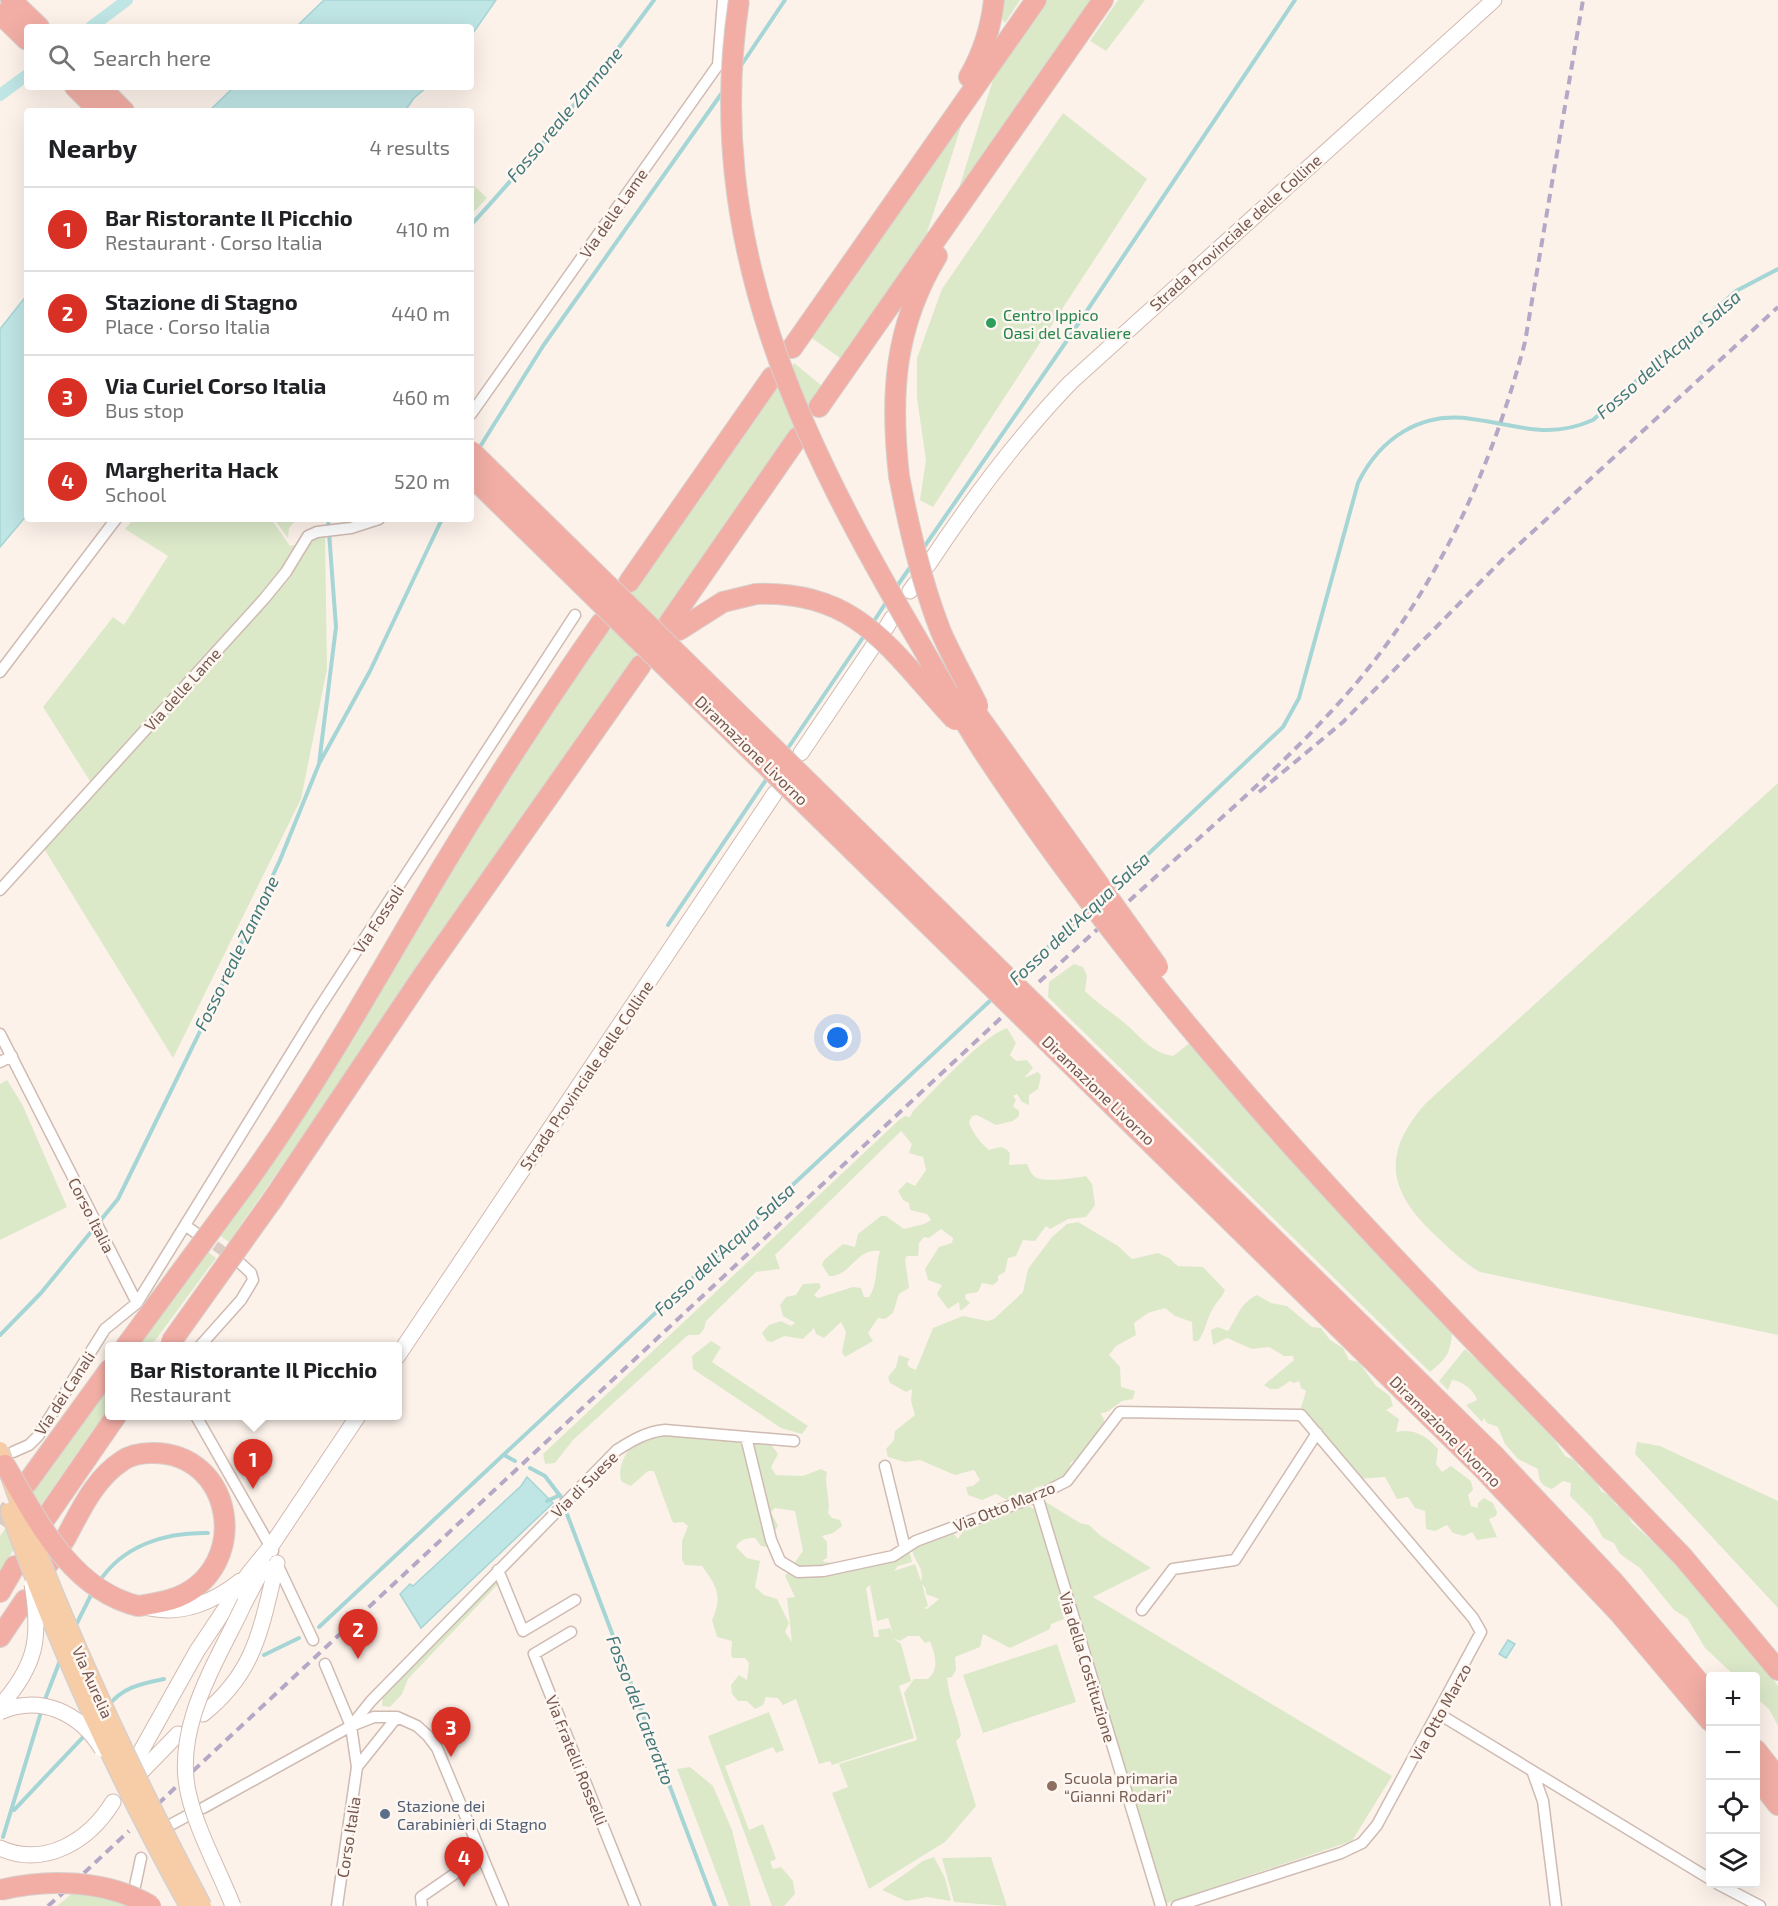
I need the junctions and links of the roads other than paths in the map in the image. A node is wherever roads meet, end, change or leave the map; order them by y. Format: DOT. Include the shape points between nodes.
graph roads {
  1 [pos="11,0"];
  2 [pos="723,0"];
  3 [pos="739,0"];
  4 [pos="749,0"];
  5 [pos="994,0"];
  6 [pos="1036,0"];
  7 [pos="1103,0"];
  8 [pos="1494,0"];
  9 [pos="0,14"];
  10 [pos="36,24"];
  11 [pos="24,37"];
  12 [pos="78,90"];
  13 [pos="103,90"];
  14 [pos="96,108"];
  15 [pos="121,108"];
  16 [pos="915,171"];
  17 [pos="972,188"];
  18 [pos="792,348"];
  19 [pos="772,377"];
  20 [pos="819,407"];
  21 [pos="474,410"];
  22 [pos="798,436"];
  23 [pos="474,454"];
  24 [pos="474,479"];
  25 [pos="114,522"];
  26 [pos="370,522"];
  27 [pos="928,565"];
  28 [pos="629,582"];
  29 [pos="575,615"];
  30 [pos="601,623"];
  31 [pos="876,642"];
  32 [pos="641,665"];
  33 [pos="0,672"];
  34 [pos="988,743"];
  35 [pos="801,753"];
  36 [pos="775,793"];
  37 [pos="0,890"];
  38 [pos="0,1034"];
  39 [pos="12,1056"];
  40 [pos="0,1062"];
  41 [pos="186,1226"];
  42 [pos="196,1233"];
  43 [pos="240,1263"];
  44 [pos="136,1303"];
  45 [pos="130,1342"];
  46 [pos="170,1342"];
  47 [pos="204,1342"];
  48 [pos="402,1350"];
  49 [pos="105,1376"];
  50 [pos="1546,1409"];
  51 [pos="113,1420"];
  52 [pos="198,1420"];
  53 [pos="355,1420"];
  54 [pos="1317,1433"];
  55 [pos="746,1437"];
  56 [pos="794,1441"];
  57 [pos="6,1456"];
  58 [pos="1489,1462"];
  59 [pos="885,1466"];
  60 [pos="27,1483"];
  61 [pos="0,1485"];
  62 [pos="1037,1496"];
  63 [pos="45,1519"];
  64 [pos="64,1541"];
  65 [pos="271,1546"];
  66 [pos="904,1548"];
  67 [pos="277,1563"];
  68 [pos="21,1565"];
  69 [pos="498,1570"];
  70 [pos="249,1573"];
  71 [pos="0,1592"];
  72 [pos="25,1600"];
  73 [pos="574,1600"];
  74 [pos="138,1606"];
  75 [pos="1142,1610"];
  76 [pos="571,1632"];
  77 [pos="0,1637"];
  78 [pos="313,1640"];
  79 [pos="1778,1656"];
  80 [pos="324,1664"];
  81 [pos="1778,1670"];
  82 [pos="1706,1690"];
  83 [pos="0,1706"];
  84 [pos="0,1712"];
  85 [pos="203,1714"];
  86 [pos="1439,1714"];
  87 [pos="1706,1716"];
  88 [pos="397,1717"];
  89 [pos="351,1726"];
  90 [pos="178,1734"];
  91 [pos="1760,1755"];
  92 [pos="357,1767"];
  93 [pos="1533,1773"];
  94 [pos="1778,1778"];
  95 [pos="1757,1780"];
  96 [pos="1554,1785"];
  97 [pos="1543,1801"];
  98 [pos="113,1802"];
  99 [pos="132,1803"];
  100 [pos="1778,1805"];
  101 [pos="203,1808"];
  102 [pos="187,1816"];
  103 [pos="172,1824"];
  104 [pos="0,1848"];
  105 [pos="482,1855"];
  106 [pos="141,1858"];
  107 [pos="1706,1877"];
  108 [pos="135,1886"];
  109 [pos="1726,1888"];
  110 [pos="0,1890"];
  111 [pos="151,1906"];
  112 [pos="188,1906"];
  113 [pos="202,1906"];
  114 [pos="233,1906"];
  115 [pos="337,1906"];
  116 [pos="422,1906"];
  117 [pos="503,1906"];
  118 [pos="635,1906"];
  119 [pos="1161,1906"];
  120 [pos="1177,1906"];
  121 [pos="1556,1906"];
  122 [pos="1760,1906"];
  1 -- 10 [label="highway"];
  2 -- 21 [label="street, Via delle Lame" via="718,65"];
  3 -- 34 [label="highway, bridge" via="733,66 733,153 746,250 763,318 796,407 852,526"];
  4 -- 34 [label="highway, bridge" via="739,116 743,176 754,248 771,315 808,411 851,504"];
  5 -- 16 [label="highway" via="979,60"];
  6 -- 16 [label="highway"];
  7 -- 17 [label="highway"];
  8 -- 27 [label="main road, Strada Provinciale delle Colline" via="1071,382 1019,436"];
  9 -- 11 [label="highway"];
  12 -- 14 [label="highway"];
  13 -- 15 [label="highway"];
  16 -- 18 [label="highway"];
  17 -- 20 [label="highway"];
  17 -- 34 [label="highway, bridge" via="925,279 903,334 894,399 899,476 913,543 928,595"];
  19 -- 28 [label="highway"];
  22 -- 34 [label="highway, bridge" via="674,627 723,602 756,594 814,599 858,619"];
  23 -- 58 [label="highway, Diramazione Livorno, bridge"];
  24 -- 58 [label="highway, Diramazione Livorno, bridge"];
  25 -- 33 [label="street"];
  26 -- 37 [label="street, Via delle Lame" via="308,536 264,599"];
  29 -- 41 [label="street, Via Fossoli" via="316,1013 202,1194"];
  30 -- 45 [label="highway, bridge" via="449,856 284,1131"];
  31 -- 35 [label="main road"];
  32 -- 46 [label="highway, bridge"];
  34 -- 50 [label="highway, bridge" via="1092,903 1248,1096 1400,1266"];
  36 -- 48 [label="main road, Strada Provinciale delle Colline"];
  38 -- 39 [label="street, Corso Italia"];
  39 -- 40 [label="street"];
  39 -- 44 [label="street, Corso Italia"];
  41 -- 42 [label="street"];
  41 -- 44 [label="street"];
  43 -- 47 [label="street" via="253,1280"];
  44 -- 57 [label="street, Via dei Canali" via="105,1329 38,1436"];
  49 -- 60 [label="highway"];
  50 -- 79 [label="highway" via="1692,1553"];
  50 -- 81 [label="highway" via="1683,1557"];
  51 -- 63 [label="highway"];
  52 -- 65 [label="street"];
  53 -- 65 [label="main road"];
  54 -- 62 [label="street, Via Otto Marzo" via="1301,1415 1119,1412 1067,1481"];
  54 -- 75 [label="street" via="1235,1560 1173,1569"];
  54 -- 86 [label="street, Via Otto Marzo" via="1479,1626 1478,1642"];
  55 -- 56 [label="street, Via di Suese"];
  55 -- 66 [label="street, Via Otto Marzo" via="771,1540 780,1561 798,1572 862,1564 893,1556"];
  55 -- 69 [label="street, Via di Suese" via="665,1430 641,1435 617,1450"];
  57 -- 74 [label="highway, bridge" via="45,1531 80,1574 112,1598"];
  57 -- 113 [label="main road, Via Aurelia, bridge" via="27,1527 118,1739"];
  58 -- 82 [label="highway, Diramazione Livorno" via="1614,1582"];
  58 -- 87 [label="highway, Diramazione Livorno"];
  59 -- 66 [label="street"];
  61 -- 68 [label="main road, Via Aurelia, bridge"];
  62 -- 66 [label="street, Via Otto Marzo"];
  62 -- 119 [label="street, Via della Costituzione"];
  64 -- 74 [label="highway" via="98,1482 124,1459 160,1453 205,1475 220,1498 225,1523 225,1542 217,1562 191,1590"];
  65 -- 67 [label="street"];
  65 -- 70 [label="main road"];
  65 -- 114 [label="main road, bridge" via="192,1716 186,1741 189,1796"];
  67 -- 78 [label="street"];
  67 -- 85 [label="main road" via="265,1621 244,1672"];
  68 -- 71 [label="highway"];
  68 -- 83 [label="main road, bridge" via="36,1611 34,1654 21,1681"];
  68 -- 99 [label="main road, Via Aurelia, bridge"];
  69 -- 73 [label="street" via="523,1630"];
  69 -- 89 [label="street, Via di Suese"];
  70 -- 74 [label="main road" via="219,1595 189,1608 160,1611"];
  70 -- 90 [label="main road" via="197,1651 139,1765"];
  72 -- 77 [label="highway"];
  76 -- 118 [label="street, Via Fratelli Rosselli" via="534,1654"];
  80 -- 89 [label="street, Corso Italia"];
  84 -- 99 [label="main road, bridge" via="43,1706 75,1718 95,1739"];
  86 -- 93 [label="street"];
  86 -- 120 [label="street, Via Otto Marzo" via="1377,1825 1362,1843"];
  88 -- 89 [label="street" via="374,1717"];
  88 -- 92 [label="street"];
  88 -- 105 [label="street" via="417,1726 437,1748"];
  89 -- 92 [label="street, Corso Italia"];
  89 -- 101 [label="street"];
  91 -- 94 [label="highway"];
  92 -- 115 [label="street, Corso Italia"];
  93 -- 96 [label="street"];
  93 -- 97 [label="street"];
  95 -- 100 [label="highway"];
  96 -- 97 [label="street"];
  96 -- 107 [label="street"];
  97 -- 121 [label="street"];
  98 -- 104 [label="main road" via="75,1842 52,1853 25,1855"];
  99 -- 112 [label="main road, Via Aurelia, bridge"];
  102 -- 103 [label="street"];
  105 -- 116 [label="street" via="421,1898"];
  105 -- 117 [label="street"];
  106 -- 108 [label="street"];
  109 -- 122 [label="street"];
  110 -- 111 [label="highway, bridge" via="42,1884 91,1886 114,1889"];
}
